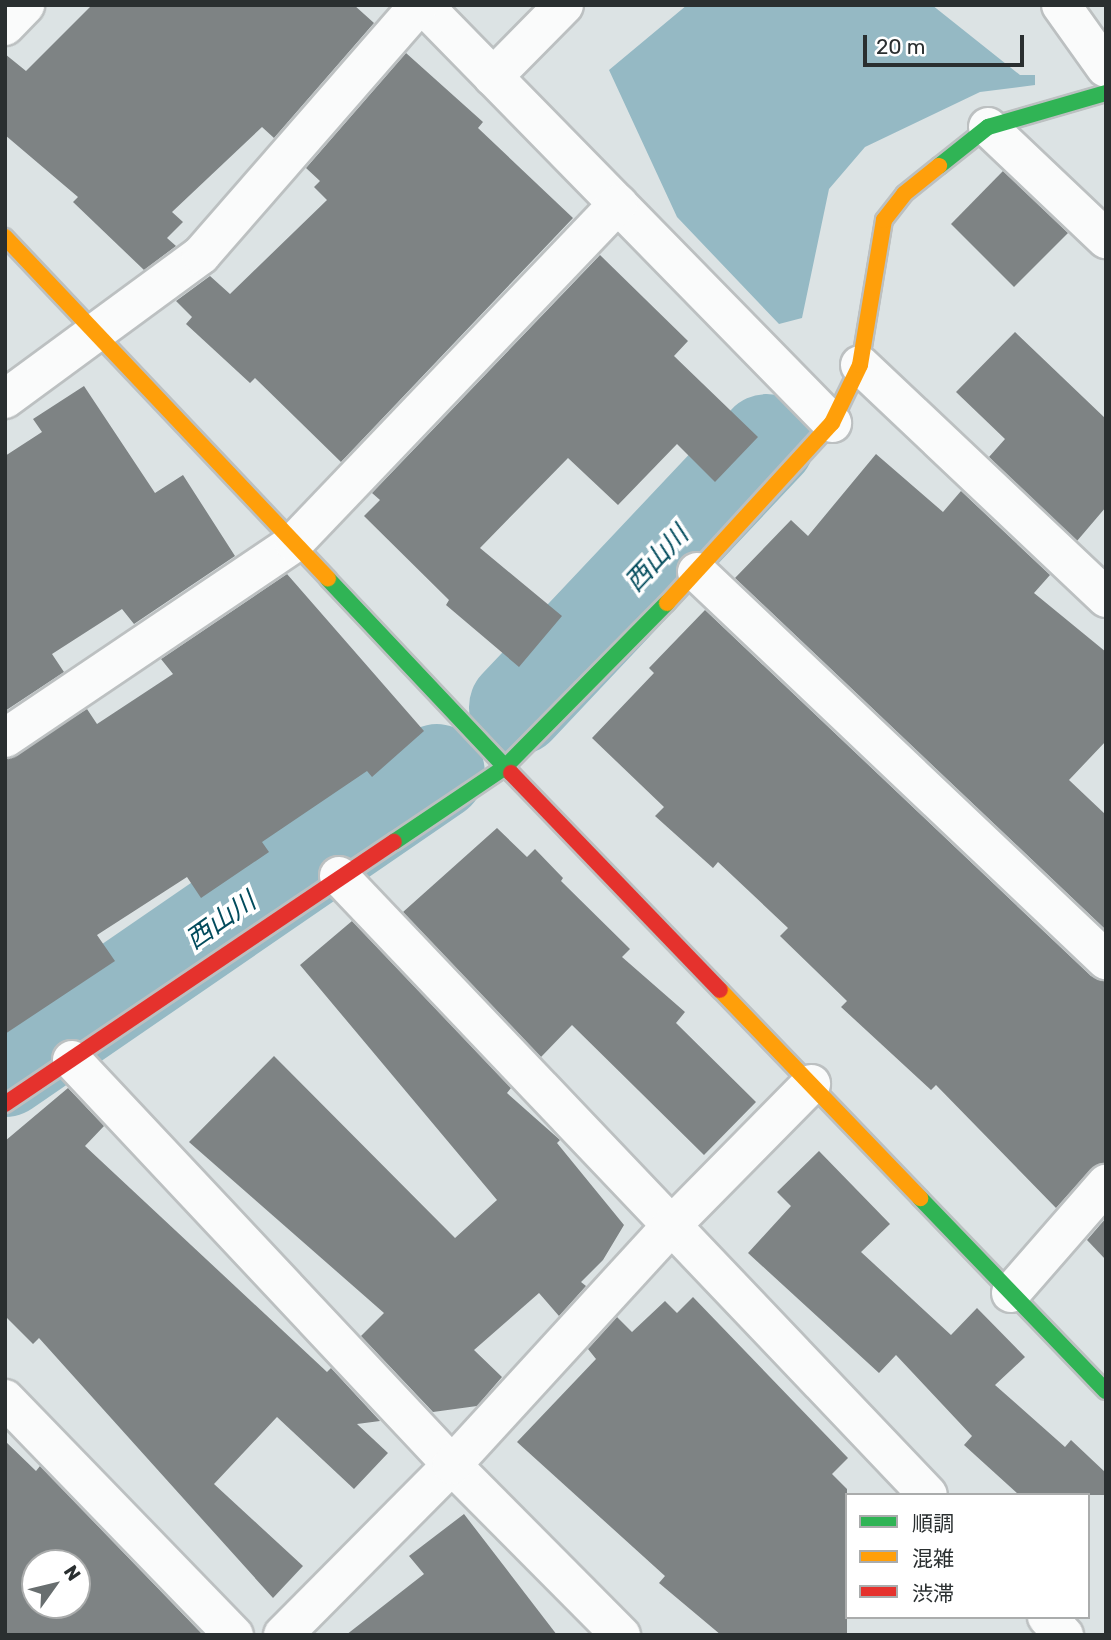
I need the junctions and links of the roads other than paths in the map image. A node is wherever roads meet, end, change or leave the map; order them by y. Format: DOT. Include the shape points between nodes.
graph roads {
  1 [pos="24,5"];
  2 [pos="421,5"];
  3 [pos="564,5"];
  4 [pos="1061,5"];
  5 [pos="5,26"];
  6 [pos="1106,68"];
  7 [pos="493,77"];
  8 [pos="1106,93"];
  9 [pos="988,127"];
  10 [pos="618,204"];
  11 [pos="5,237"];
  12 [pos="1106,239"];
  13 [pos="99,334"];
  14 [pos="860,365"];
  15 [pos="5,399"];
  16 [pos="832,424"];
  17 [pos="294,543"];
  18 [pos="697,572"];
  19 [pos="1106,598"];
  20 [pos="5,738"];
  21 [pos="505,767"];
  22 [pos="339,876"];
  23 [pos="1106,960"];
  24 [pos="72,1060"];
  25 [pos="811,1084"];
  26 [pos="5,1104"];
  27 [pos="1106,1184"];
  28 [pos="670,1227"];
  29 [pos="1010,1293"];
  30 [pos="1106,1391"];
  31 [pos="5,1399"];
  32 [pos="452,1465"];
  33 [pos="926,1493"];
  34 [pos="1049,1619"];
  35 [pos="234,1635"];
  36 [pos="283,1635"];
  37 [pos="621,1635"];
  38 [pos="1064,1635"];
  1 -- 5 [label="street"];
  2 -- 7 [label="street"];
  2 -- 13 [label="street" via="201,255"];
  3 -- 7 [label="street"];
  4 -- 6 [label="street"];
  7 -- 10 [label="street"];
  8 -- 9 [label="street"];
  9 -- 12 [label="street"];
  9 -- 14 [label="street" via="904,194 884,220"];
  10 -- 16 [label="street"];
  10 -- 17 [label="street"];
  11 -- 13 [label="street"];
  13 -- 15 [label="street"];
  13 -- 17 [label="street"];
  14 -- 16 [label="street"];
  14 -- 19 [label="street"];
  16 -- 18 [label="street"];
  17 -- 20 [label="street"];
  17 -- 21 [label="street"];
  18 -- 21 [label="street"];
  18 -- 23 [label="street"];
  21 -- 22 [label="street"];
  21 -- 25 [label="street"];
  22 -- 24 [label="street"];
  22 -- 28 [label="street"];
  24 -- 26 [label="street"];
  24 -- 32 [label="street"];
  25 -- 28 [label="street"];
  25 -- 29 [label="street"];
  27 -- 29 [label="street"];
  28 -- 32 [label="street"];
  28 -- 33 [label="street"];
  29 -- 30 [label="street"];
  31 -- 35 [label="street"];
  32 -- 36 [label="street"];
  32 -- 37 [label="street"];
  34 -- 38 [label="street"];
}
